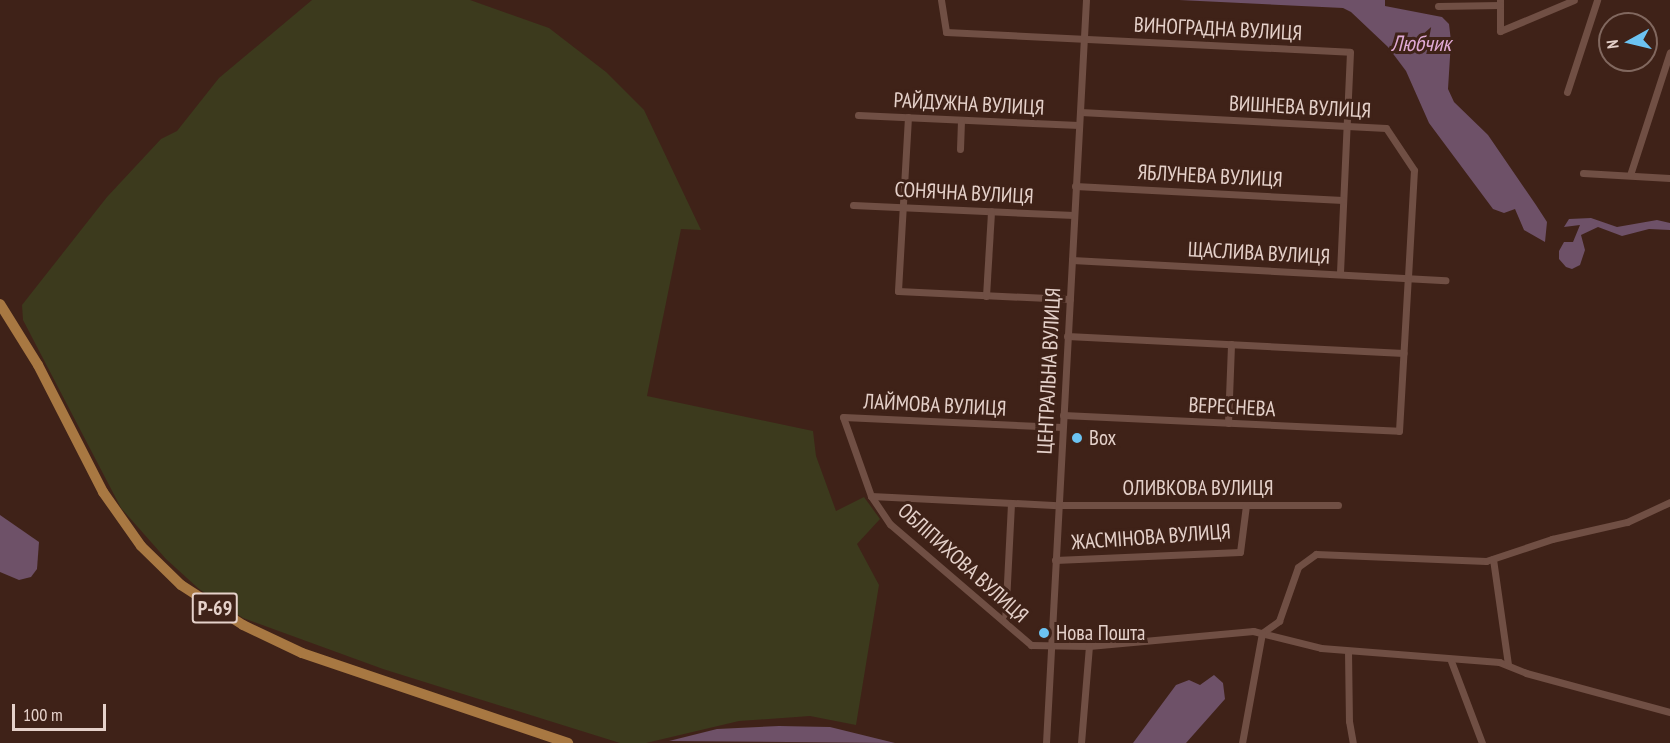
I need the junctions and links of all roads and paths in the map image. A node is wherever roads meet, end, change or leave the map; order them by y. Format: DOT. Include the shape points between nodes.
graph roads {
  1 [pos="941,0"];
  2 [pos="1086,0"];
  3 [pos="1574,0"];
  4 [pos="1597,0"];
  5 [pos="1500,2"];
  6 [pos="1438,6"];
  7 [pos="1084,39"];
  8 [pos="1670,52"];
  9 [pos="1567,92"];
  10 [pos="1080,112"];
  11 [pos="858,115"];
  12 [pos="908,117"];
  13 [pos="961,120"];
  14 [pos="1079,125"];
  15 [pos="1347,126"];
  16 [pos="960,149"];
  17 [pos="1583,173"];
  18 [pos="1630,175"];
  19 [pos="1670,178"];
  20 [pos="1075,186"];
  21 [pos="1343,200"];
  22 [pos="853,205"];
  23 [pos="902,207"];
  24 [pos="991,211"];
  25 [pos="1074,215"];
  26 [pos="1072,260"];
  27 [pos="1340,274"];
  28 [pos="1408,278"];
  29 [pos="1445,280"];
  30 [pos="987,296"];
  31 [pos="1070,299"];
  32 [pos="0,304"];
  33 [pos="1067,336"];
  34 [pos="1231,344"];
  35 [pos="1404,353"];
  36 [pos="1063,415"];
  37 [pos="843,417"];
  38 [pos="1228,423"];
  39 [pos="1062,427"];
  40 [pos="1400,431"];
  41 [pos="871,496"];
  42 [pos="1670,502"];
  43 [pos="1011,503"];
  44 [pos="1058,505"];
  45 [pos="1245,505"];
  46 [pos="1338,505"];
  47 [pos="1493,559"];
  48 [pos="1055,560"];
  49 [pos="1005,622"];
  50 [pos="1262,633"];
  51 [pos="1089,646"];
  52 [pos="1050,647"];
  53 [pos="1348,651"];
  54 [pos="1451,661"];
  55 [pos="1508,665"];
  56 [pos="1670,712"];
  57 [pos="568,743"];
  58 [pos="1046,743"];
  59 [pos="1081,743"];
  60 [pos="1242,743"];
  61 [pos="1353,743"];
  62 [pos="1482,743"];
  1 -- 7 [label="street, ВИНОГРАДНА ВУЛИЦЯ" via="945,32"];
  2 -- 7 [label="street, ЦЕНТРАЛЬНА ВУЛИЦЯ"];
  3 -- 5 [label="street" via="1500,31"];
  4 -- 9 [label="street"];
  5 -- 6 [label="street"];
  7 -- 10 [label="street, ЦЕНТРАЛЬНА ВУЛИЦЯ"];
  7 -- 15 [label="street, ВИНОГРАДНА ВУЛИЦЯ" via="1350,52"];
  8 -- 18 [label="street"];
  10 -- 14 [label="street, ЦЕНТРАЛЬНА ВУЛИЦЯ"];
  10 -- 15 [label="street, ВИШНЕВА ВУЛИЦЯ"];
  11 -- 12 [label="street, РАЙДУЖНА ВУЛИЦЯ"];
  12 -- 13 [label="street, РАЙДУЖНА ВУЛИЦЯ"];
  12 -- 23 [label="street"];
  13 -- 14 [label="street, РАЙДУЖНА ВУЛИЦЯ"];
  13 -- 16 [label="street"];
  14 -- 20 [label="street, ЦЕНТРАЛЬНА ВУЛИЦЯ"];
  15 -- 21 [label="street"];
  15 -- 28 [label="street, ВИШНЕВА ВУЛИЦЯ" via="1386,128 1414,170"];
  17 -- 18 [label="street"];
  18 -- 19 [label="street"];
  20 -- 21 [label="street, ЯБЛУНЕВА ВУЛИЦЯ"];
  20 -- 25 [label="street, ЦЕНТРАЛЬНА ВУЛИЦЯ"];
  21 -- 27 [label="street"];
  22 -- 23 [label="street, СОНЯЧНА ВУЛИЦЯ"];
  23 -- 24 [label="street, СОНЯЧНА ВУЛИЦЯ"];
  23 -- 30 [label="street" via="897,291"];
  24 -- 25 [label="street, СОНЯЧНА ВУЛИЦЯ"];
  24 -- 30 [label="street"];
  25 -- 26 [label="street, ЦЕНТРАЛЬНА ВУЛИЦЯ"];
  26 -- 27 [label="street, ЩАСЛИВА ВУЛИЦЯ"];
  26 -- 31 [label="street, ЦЕНТРАЛЬНА ВУЛИЦЯ"];
  27 -- 28 [label="street, ЩАСЛИВА ВУЛИЦЯ"];
  28 -- 29 [label="street, ЩАСЛИВА ВУЛИЦЯ"];
  28 -- 35 [label="street, ВИШНЕВА ВУЛИЦЯ"];
  30 -- 31 [label="street"];
  31 -- 33 [label="street, ЦЕНТРАЛЬНА ВУЛИЦЯ"];
  32 -- 57 [label="main road, Р-69" via="38,365 103,492 141,546 181,585 243,625 302,653"];
  33 -- 34 [label="street"];
  33 -- 36 [label="street, ЦЕНТРАЛЬНА ВУЛИЦЯ"];
  34 -- 35 [label="street"];
  34 -- 38 [label="street"];
  35 -- 40 [label="street, ВИШНЕВА ВУЛИЦЯ"];
  36 -- 38 [label="street, ВЕРЕСНЕВА"];
  36 -- 39 [label="street, ЦЕНТРАЛЬНА ВУЛИЦЯ"];
  37 -- 39 [label="street, ЛАЙМОВА ВУЛИЦЯ"];
  37 -- 41 [label="street, ОБЛІПИХОВА ВУЛИЦЯ"];
  38 -- 40 [label="street, ВЕРЕСНЕВА"];
  39 -- 44 [label="street, ЦЕНТРАЛЬНА ВУЛИЦЯ"];
  41 -- 43 [label="street, ОЛИВКОВА ВУЛИЦЯ"];
  41 -- 49 [label="street, ОБЛІПИХОВА ВУЛИЦЯ" via="903,537"];
  42 -- 47 [label="street" via="1627,522 1552,539"];
  43 -- 44 [label="street, ОЛИВКОВА ВУЛИЦЯ"];
  43 -- 49 [label="street"];
  44 -- 45 [label="street, ОЛИВКОВА ВУЛИЦЯ"];
  44 -- 48 [label="street, ЦЕНТРАЛЬНА ВУЛИЦЯ"];
  45 -- 46 [label="street, ОЛИВКОВА ВУЛИЦЯ"];
  45 -- 48 [label="street, ЖАСМІНОВА ВУЛИЦЯ" via="1240,552"];
  47 -- 50 [label="street" via="1316,554 1298,567 1279,621"];
  47 -- 55 [label="street"];
  48 -- 52 [label="street, ЦЕНТРАЛЬНА ВУЛИЦЯ"];
  49 -- 52 [label="street, ОБЛІПИХОВА ВУЛИЦЯ" via="1031,645"];
  50 -- 51 [label="street" via="1217,633"];
  50 -- 53 [label="street"];
  50 -- 60 [label="street"];
  51 -- 52 [label="street"];
  51 -- 59 [label="street"];
  52 -- 58 [label="street, ЦЕНТРАЛЬНА ВУЛИЦЯ"];
  53 -- 54 [label="street"];
  53 -- 61 [label="street"];
  54 -- 55 [label="street" via="1488,660"];
  54 -- 62 [label="street"];
  55 -- 56 [label="street"];
}
